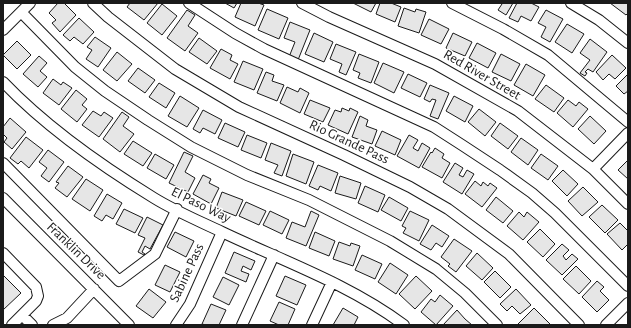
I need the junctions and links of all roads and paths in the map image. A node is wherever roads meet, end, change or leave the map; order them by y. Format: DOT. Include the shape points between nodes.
graph roads {
  1 [pos="30,3"];
  2 [pos="93,3"];
  3 [pos="189,3"];
  4 [pos="302,3"];
  5 [pos="452,3"];
  6 [pos="570,3"];
  7 [pos="21,12"];
  8 [pos="3,30"];
  9 [pos="628,43"];
  10 [pos="3,82"];
  11 [pos="628,122"];
  12 [pos="628,133"];
  13 [pos="3,163"];
  14 [pos="593,169"];
  15 [pos="3,198"];
  16 [pos="628,204"];
  17 [pos="177,209"];
  18 [pos="222,232"];
  19 [pos="3,253"];
  20 [pos="274,255"];
  21 [pos="332,282"];
  22 [pos="628,286"];
  23 [pos="94,289"];
  24 [pos="628,303"];
  25 [pos="22,315"];
  26 [pos="12,325"];
  27 [pos="32,325"];
  28 [pos="53,325"];
  29 [pos="129,325"];
  30 [pos="176,325"];
  31 [pos="242,325"];
  32 [pos="312,325"];
  33 [pos="404,325"];
  34 [pos="497,325"];
  35 [pos="579,325"];
  36 [pos="606,325"];
  1 -- 7 [label="street"];
  2 -- 35 [label="street, Rio Grande Pass" via="175,69 239,107 351,158 448,209 509,254"];
  3 -- 22 [label="street" via="264,49 434,127 462,145 532,193"];
  4 -- 14 [label="street, Red River Street" via="453,73 518,111"];
  5 -- 11 [label="street" via="548,56"];
  6 -- 9 [label="street" via="599,20"];
  7 -- 8 [label="street"];
  7 -- 34 [label="street" via="75,67 148,120 247,175 309,200 390,241 436,269"];
  10 -- 17 [label="street, El Paso Way" via="74,145 155,198"];
  12 -- 14 [label="street"];
  13 -- 17 [label="street" via="120,280 155,254"];
  14 -- 16 [label="street, Red River Street"];
  15 -- 23 [label="street, Franklin Drive"];
  17 -- 18 [label="street, El Paso Way"];
  18 -- 20 [label="street, El Paso Way"];
  18 -- 30 [label="street, Sabine Pass" via="190,304"];
  19 -- 25 [label="street" via="36,287 36,301"];
  20 -- 21 [label="street, El Paso Way"];
  20 -- 31 [label="street"];
  21 -- 32 [label="street"];
  21 -- 33 [label="street, El Paso Way" via="388,312"];
  23 -- 28 [label="street" via="67,318"];
  23 -- 29 [label="street, Franklin Drive"];
  24 -- 36 [label="street"];
  25 -- 26 [label="street"];
  25 -- 27 [label="street"];
}
